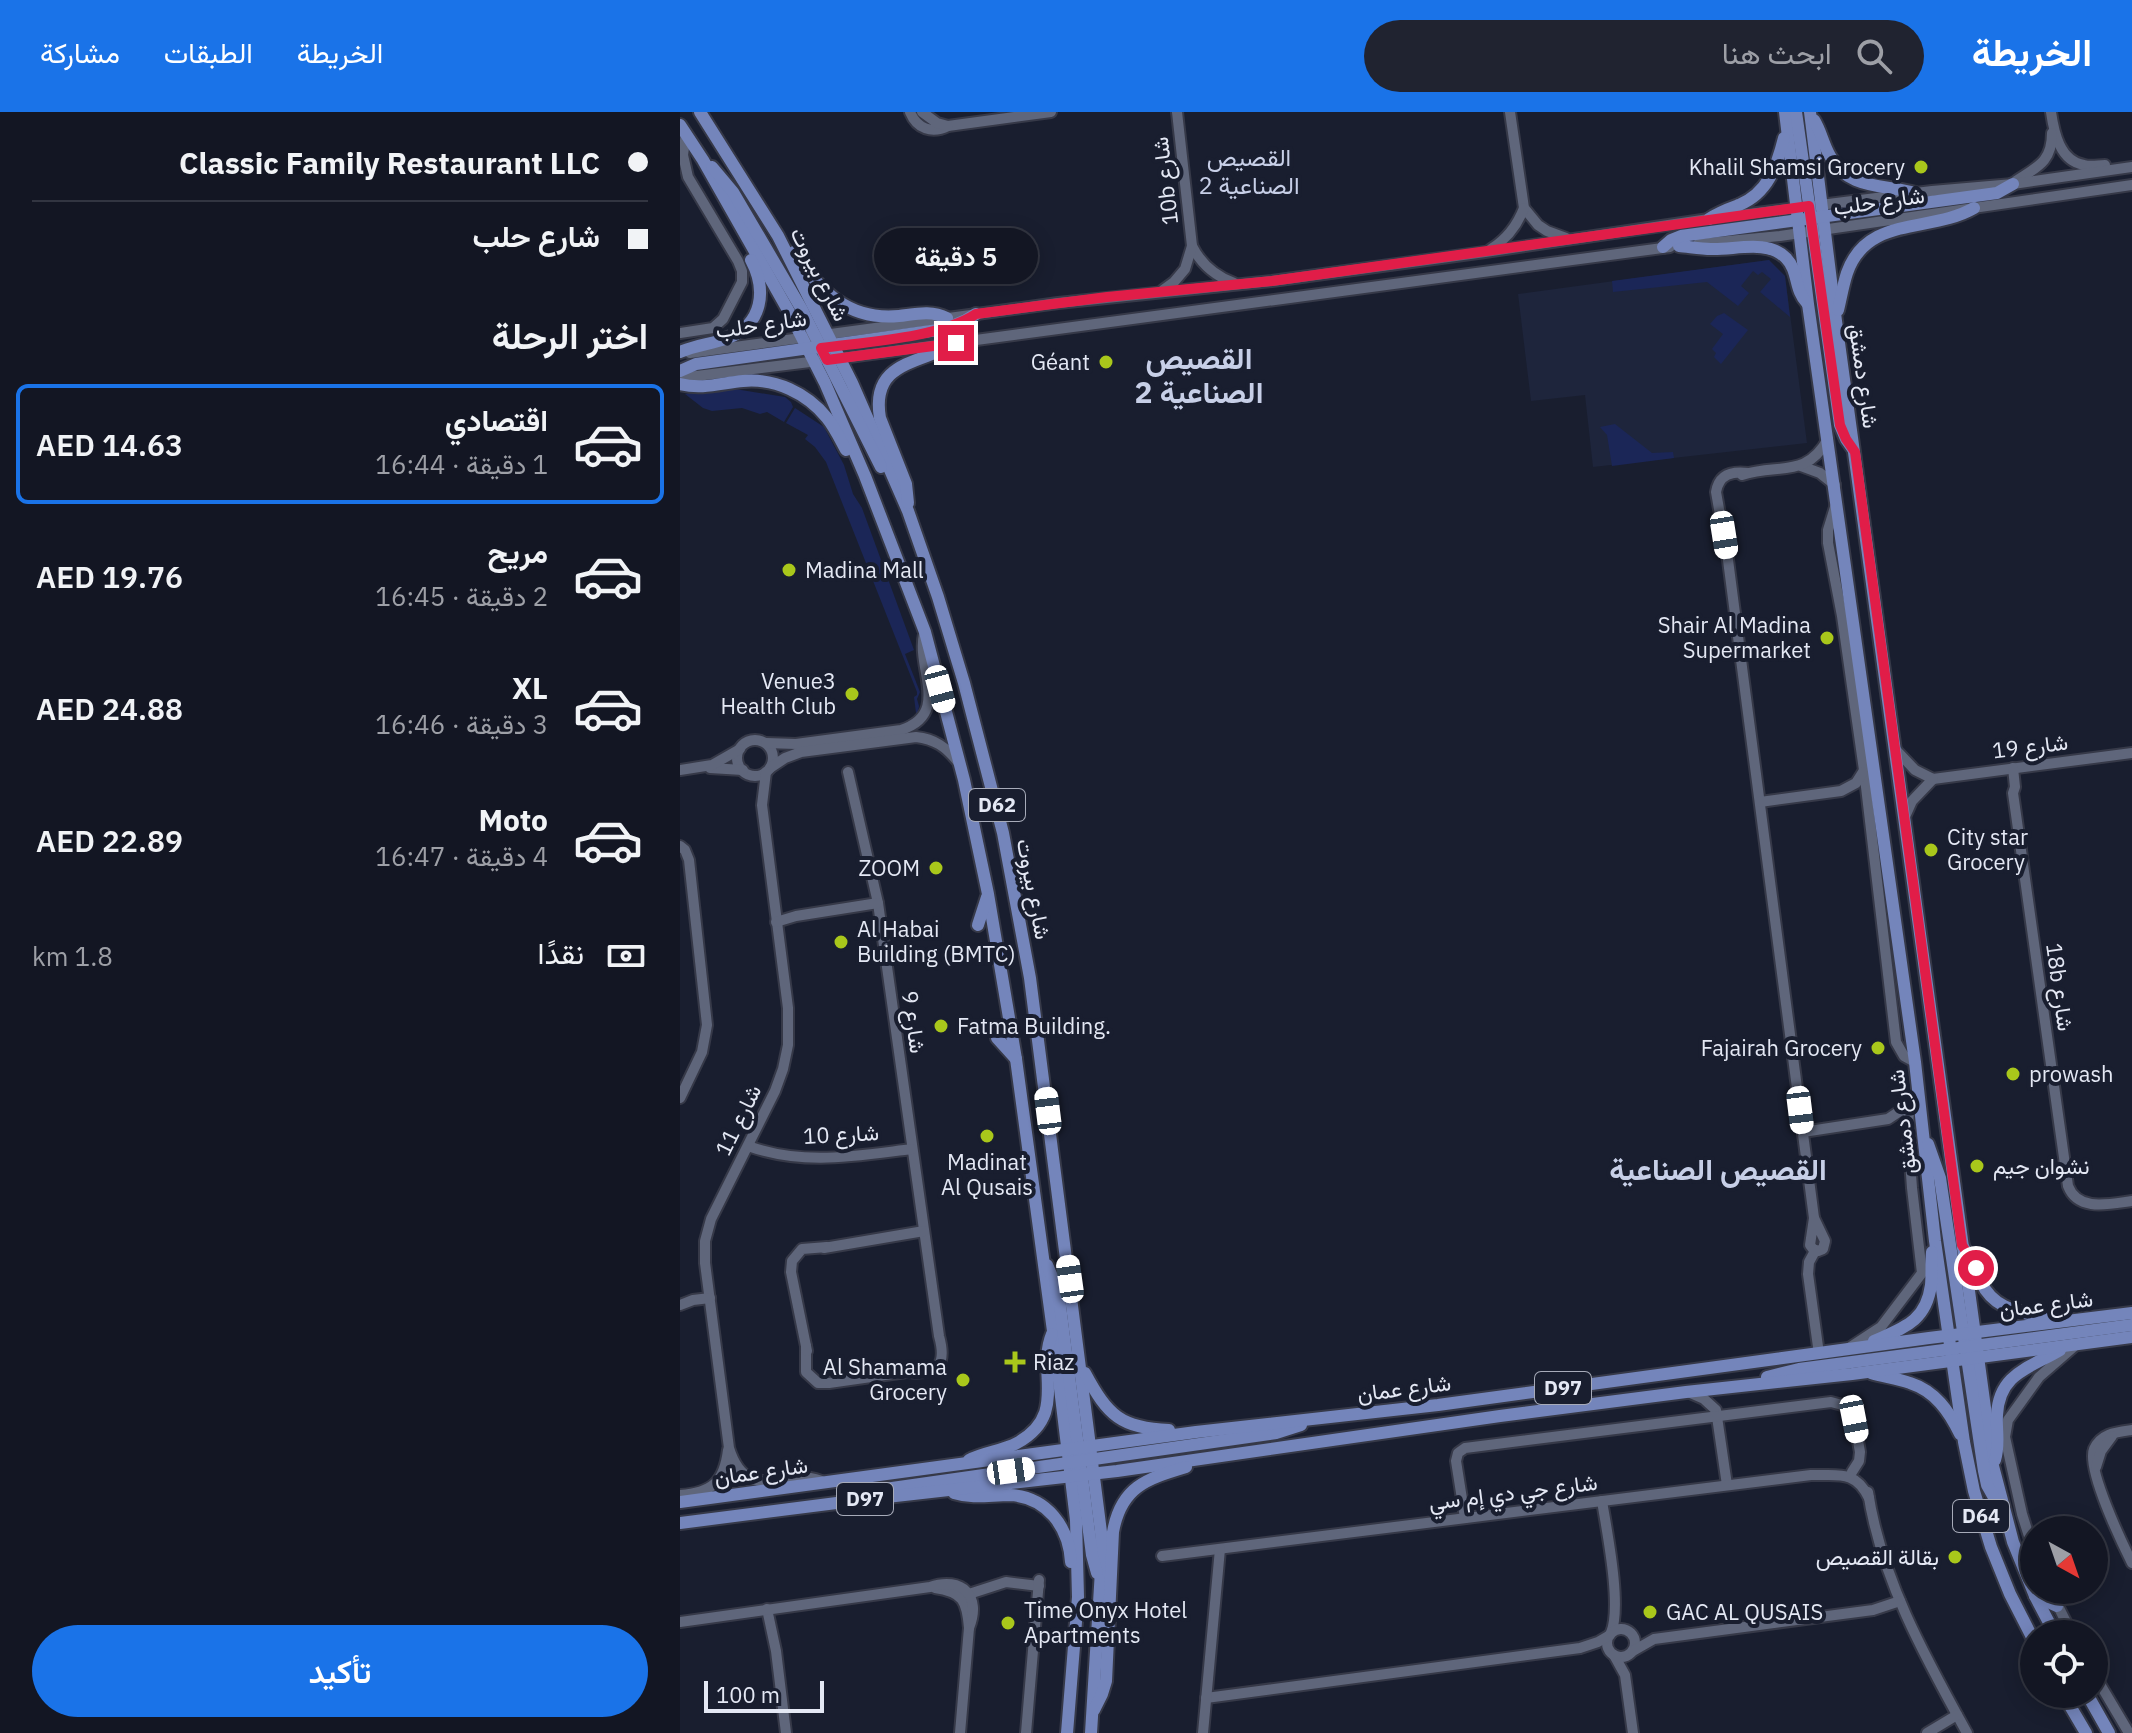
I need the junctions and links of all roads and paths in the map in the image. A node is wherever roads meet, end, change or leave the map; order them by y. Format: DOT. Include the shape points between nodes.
graph roads {
  1 [pos="700,112"];
  2 [pos="910,112"];
  3 [pos="922,112"];
  4 [pos="1051,112"];
  5 [pos="1177,112"];
  6 [pos="1510,112"];
  7 [pos="1785,112"];
  8 [pos="1796,112"];
  9 [pos="1810,112"];
  10 [pos="2052,118"];
  11 [pos="1786,127"];
  12 [pos="943,128"];
  13 [pos="683,129"];
  14 [pos="703,160"];
  15 [pos="2132,167"];
  16 [pos="2118,170"];
  17 [pos="2013,184"];
  18 [pos="2132,185"];
  19 [pos="1915,193"];
  20 [pos="1524,208"];
  21 [pos="1974,208"];
  22 [pos="1709,219"];
  23 [pos="1810,219"];
  24 [pos="778,236"];
  25 [pos="1568,239"];
  26 [pos="1192,246"];
  27 [pos="1679,246"];
  28 [pos="1663,247"];
  29 [pos="1485,252"];
  30 [pos="1211,271"];
  31 [pos="1180,275"];
  32 [pos="1272,281"];
  33 [pos="1236,283"];
  34 [pos="1160,292"];
  35 [pos="1240,303"];
  36 [pos="1808,304"];
  37 [pos="976,314"];
  38 [pos="947,318"];
  39 [pos="1836,321"];
  40 [pos="680,333"];
  41 [pos="956,343"];
  42 [pos="821,348"];
  43 [pos="680,353"];
  44 [pos="680,371"];
  45 [pos="680,378"];
  46 [pos="680,384"];
  47 [pos="1828,439"];
  48 [pos="1855,452"];
  49 [pos="1801,466"];
  50 [pos="865,476"];
  51 [pos="1859,482"];
  52 [pos="1835,485"];
  53 [pos="1874,496"];
  54 [pos="1837,503"];
  55 [pos="908,511"];
  56 [pos="925,632"];
  57 [pos="766,743"];
  58 [pos="740,749"];
  59 [pos="1895,749"];
  60 [pos="2132,753"];
  61 [pos="960,764"];
  62 [pos="704,767"];
  63 [pos="2010,769"];
  64 [pos="680,770"];
  65 [pos="768,770"];
  66 [pos="1864,770"];
  67 [pos="745,772"];
  68 [pos="848,772"];
  69 [pos="1933,779"];
  70 [pos="1841,791"];
  71 [pos="1760,802"];
  72 [pos="762,805"];
  73 [pos="1868,806"];
  74 [pos="1904,819"];
  75 [pos="680,846"];
  76 [pos="680,855"];
  77 [pos="690,878"];
  78 [pos="988,894"];
  79 [pos="878,903"];
  80 [pos="775,918"];
  81 [pos="978,925"];
  82 [pos="997,1038"];
  83 [pos="1016,1059"];
  84 [pos="1915,1062"];
  85 [pos="1918,1093"];
  86 [pos="680,1098"];
  87 [pos="1909,1105"];
  88 [pos="1888,1119"];
  89 [pos="1803,1132"];
  90 [pos="1908,1133"];
  91 [pos="1924,1136"];
  92 [pos="750,1143"];
  93 [pos="912,1149"];
  94 [pos="2132,1201"];
  95 [pos="924,1231"];
  96 [pos="1935,1241"];
  97 [pos="1962,1245"];
  98 [pos="1043,1260"];
  99 [pos="710,1302"];
  100 [pos="682,1304"];
  101 [pos="2132,1313"];
  102 [pos="2060,1323"];
  103 [pos="2132,1325"];
  104 [pos="1053,1331"];
  105 [pos="2132,1337"];
  106 [pos="2070,1345"];
  107 [pos="1964,1346"];
  108 [pos="1864,1348"];
  109 [pos="1846,1350"];
  110 [pos="1819,1354"];
  111 [pos="1081,1366"];
  112 [pos="1868,1372"];
  113 [pos="1749,1384"];
  114 [pos="1686,1392"];
  115 [pos="1718,1416"];
  116 [pos="1313,1419"];
  117 [pos="2132,1430"];
  118 [pos="1196,1432"];
  119 [pos="1964,1442"];
  120 [pos="729,1448"];
  121 [pos="1080,1455"];
  122 [pos="1207,1458"];
  123 [pos="960,1465"];
  124 [pos="1993,1466"];
  125 [pos="1852,1472"];
  126 [pos="1083,1475"];
  127 [pos="1811,1475"];
  128 [pos="825,1483"];
  129 [pos="1727,1485"];
  130 [pos="947,1490"];
  131 [pos="680,1495"];
  132 [pos="1869,1498"];
  133 [pos="860,1500"];
  134 [pos="1602,1501"];
  135 [pos="680,1502"];
  136 [pos="2003,1510"];
  137 [pos="2023,1516"];
  138 [pos="1465,1518"];
  139 [pos="680,1523"];
  140 [pos="1220,1549"];
  141 [pos="1162,1556"];
  142 [pos="2020,1561"];
  143 [pos="2132,1563"];
  144 [pos="930,1587"];
  145 [pos="969,1594"];
  146 [pos="1078,1597"];
  147 [pos="1615,1598"];
  148 [pos="1900,1601"];
  149 [pos="2053,1604"];
  150 [pos="2057,1606"];
  151 [pos="772,1608"];
  152 [pos="2023,1620"];
  153 [pos="2064,1620"];
  154 [pos="680,1622"];
  155 [pos="969,1628"];
  156 [pos="1630,1632"];
  157 [pos="1610,1634"];
  158 [pos="1654,1639"];
  159 [pos="1580,1648"];
  160 [pos="1632,1651"];
  161 [pos="1612,1654"];
  162 [pos="1625,1675"];
  163 [pos="1206,1698"];
  164 [pos="2108,1698"];
  165 [pos="2071,1708"];
  166 [pos="2095,1708"];
  167 [pos="1092,1712"];
  168 [pos="1958,1718"];
  169 [pos="1928,1732"];
  170 [pos="786,1733"];
  171 [pos="960,1733"];
  172 [pos="1026,1733"];
  173 [pos="1067,1733"];
  174 [pos="1091,1733"];
  175 [pos="1203,1733"];
  176 [pos="1633,1733"];
  177 [pos="1967,1733"];
  178 [pos="2086,1733"];
  179 [pos="2109,1733"];
  180 [pos="2129,1733"];
  1 -- 24 [label="main road, شارع بيروت / D62"];
  2 -- 12 [label="street" via="926,129"];
  3 -- 12 [label="street"];
  4 -- 12 [label="street"];
  5 -- 26 [label="street, 10b شارع"];
  6 -- 20 [label="street"];
  7 -- 11 [label="main road, شارع دمشق / D64"];
  8 -- 23 [label="main road"];
  9 -- 19 [label="main road" via="1829,155 1845,175 1863,184"];
  9 -- 23 [label="main road, شارع دمشق / D64"];
  10 -- 16 [label="street" via="2059,145 2070,159"];
  10 -- 17 [label="street" via="2047,156"];
  11 -- 22 [label="main road" via="1766,184 1748,200"];
  11 -- 23 [label="main road, شارع دمشق / D64"];
  13 -- 14 [label="main road"];
  13 -- 40 [label="street" via="688,177 738,261 742,277 721,323"];
  14 -- 42 [label="main road" via="733,192"];
  14 -- 43 [label="main road" via="713,191 757,272 760,300 738,333"];
  15 -- 16 [label="street, شارع حلب"];
  16 -- 17 [label="street, شارع حلب"];
  17 -- 19 [label="street, شارع حلب"];
  17 -- 23 [label="main road" via="1997,193"];
  18 -- 21 [label="street, شارع حلب"];
  19 -- 23 [label="street, شارع حلب"];
  20 -- 25 [label="street" via="1538,225"];
  20 -- 29 [label="street" via="1505,239"];
  21 -- 23 [label="street, شارع حلب"];
  21 -- 39 [label="main road" via="1950,219 1885,233 1865,245 1846,274"];
  22 -- 23 [label="street, شارع حلب"];
  22 -- 25 [label="street, شارع حلب"];
  23 -- 27 [label="street, شارع حلب"];
  23 -- 28 [label="main road" via="1681,236"];
  23 -- 36 [label="main road, شارع دمشق / D64"];
  23 -- 39 [label="main road, شارع دمشق / D64"];
  23 -- 48 [label="main road" via="1840,425"];
  24 -- 38 [label="main road" via="817,284 845,306 880,316 929,313"];
  24 -- 42 [label="main road, شارع بيروت / D62"];
  25 -- 29 [label="street, شارع حلب"];
  26 -- 30 [label="street, 10b شارع"];
  26 -- 31 [label="street, 10b شارع"];
  27 -- 28 [label="street, شارع حلب"];
  27 -- 36 [label="main road" via="1764,247 1779,252 1792,267"];
  28 -- 35 [label="street, شارع حلب"];
  29 -- 32 [label="street, شارع حلب"];
  30 -- 31 [label="street"];
  30 -- 33 [label="street, 10b شارع"];
  31 -- 34 [label="street, 10b شارع"];
  32 -- 33 [label="street, شارع حلب"];
  32 -- 35 [label="street" via="1237,290 1234,296"];
  33 -- 34 [label="street, شارع حلب"];
  34 -- 37 [label="street, شارع حلب"];
  35 -- 41 [label="street, شارع حلب"];
  36 -- 47 [label="main road, شارع دمشق / D64"];
  37 -- 38 [label="street, شارع حلب"];
  37 -- 42 [label="main road" via="945,329"];
  38 -- 42 [label="street, شارع حلب"];
  39 -- 48 [label="main road, شارع دمشق / D64"];
  41 -- 42 [label="street, شارع حلب"];
  41 -- 55 [label="main road" via="907,362 888,377 881,392 880,418 906,484"];
  42 -- 43 [label="street, شارع حلب"];
  42 -- 44 [label="main road" via="696,364"];
  42 -- 45 [label="street, شارع حلب"];
  42 -- 50 [label="main road, شارع بيروت / D62"];
  42 -- 55 [label="main road, شارع بيروت / D62"];
  46 -- 50 [label="main road" via="756,381 798,393 826,416"];
  47 -- 49 [label="street"];
  47 -- 52 [label="main road, شارع دمشق / D64"];
  48 -- 51 [label="main road, شارع دمشق / D64"];
  49 -- 52 [label="street"];
  49 -- 71 [label="street" via="1727,481 1720,504"];
  50 -- 56 [label="main road, شارع بيروت / D62"];
  51 -- 53 [label="main road"];
  51 -- 59 [label="main road, شارع دمشق / D64"];
  52 -- 54 [label="main road, شارع دمشق / D64"];
  54 -- 66 [label="street" via="1828,543"];
  54 -- 84 [label="main road, شارع دمشق / D64"];
  55 -- 111 [label="main road, شارع بيروت / D62" via="964,683 1011,869"];
  56 -- 57 [label="street" via="922,657 930,695 916,723 901,730"];
  56 -- 61 [label="main road, شارع بيروت / D62"];
  57 -- 58 [label="street" via="754,740"];
  57 -- 65 [label="street" via="773,752"];
  58 -- 62 [label="street"];
  58 -- 67 [label="street" via="738,762"];
  59 -- 69 [label="street" via="1915,770"];
  59 -- 74 [label="main road, شارع دمشق / D64"];
  60 -- 63 [label="street, شارع 19"];
  61 -- 65 [label="street" via="942,745 916,737 801,752"];
  61 -- 78 [label="main road, شارع بيروت / D62"];
  62 -- 64 [label="street"];
  62 -- 67 [label="street"];
  63 -- 69 [label="street, شارع 19"];
  63 -- 94 [label="street, 18b شارع" via="2068,1186 2087,1204"];
  65 -- 67 [label="street" via="757,776"];
  65 -- 72 [label="street, شارع 11"];
  66 -- 70 [label="street" via="1856,783"];
  66 -- 73 [label="street"];
  67 -- 72 [label="street, شارع 11"];
  68 -- 79 [label="street, شارع 9"];
  69 -- 74 [label="street" via="1912,801"];
  70 -- 71 [label="street"];
  70 -- 73 [label="street"];
  71 -- 89 [label="street"];
  72 -- 80 [label="street, شارع 11"];
  73 -- 84 [label="street" via="1896,1042"];
  74 -- 97 [label="main road, شارع دمشق / D64"];
  75 -- 77 [label="street" via="688,855"];
  76 -- 77 [label="street"];
  77 -- 86 [label="street" via="707,1025 702,1052"];
  78 -- 81 [label="main road"];
  78 -- 83 [label="main road, شارع بيروت / D62"];
  79 -- 80 [label="street"];
  79 -- 93 [label="street, شارع 9"];
  80 -- 92 [label="street, شارع 11" via="788,1045 780,1080"];
  82 -- 83 [label="main road"];
  83 -- 98 [label="main road, شارع بيروت / D62"];
  84 -- 85 [label="main road, شارع دمشق / D64"];
  85 -- 87 [label="street"];
  85 -- 91 [label="main road, شارع دمشق / D64"];
  87 -- 88 [label="street"];
  87 -- 90 [label="street"];
  88 -- 89 [label="street"];
  88 -- 90 [label="street"];
  89 -- 110 [label="street" via="1814,1218 1825,1241 1807,1270"];
  90 -- 109 [label="street" via="1922,1273 1878,1330"];
  91 -- 96 [label="main road, شارع دمشق / D64"];
  91 -- 107 [label="main road" via="1940,1178"];
  92 -- 93 [label="street, شارع 10" via="772,1153 824,1159"];
  92 -- 99 [label="street, شارع 11" via="707,1230"];
  93 -- 95 [label="street, شارع 9"];
  95 -- 95 [label="street, شارع 9" via="797,1252 791,1266 809,1377 823,1384 926,1373 940,1364 943,1354"];
  96 -- 107 [label="main road, شارع دمشق / D64"];
  96 -- 108 [label="main road" via="1929,1293 1918,1314 1901,1330"];
  97 -- 102 [label="main road" via="1998,1304"];
  97 -- 107 [label="main road, شارع دمشق / D64"];
  98 -- 104 [label="main road, شارع بيروت / D62"];
  98 -- 121 [label="main road" via="1058,1290"];
  99 -- 100 [label="street"];
  99 -- 120 [label="street, شارع 11"];
  101 -- 102 [label="main road, شارع عمان / D97"];
  102 -- 107 [label="main road, شارع عمان / D97"];
  103 -- 107 [label="main road"];
  104 -- 121 [label="main road, شارع بيروت / D62"];
  104 -- 123 [label="main road" via="1047,1350 1048,1403 1037,1426 1014,1445"];
  105 -- 106 [label="main road, شارع عمان / D97"];
  106 -- 107 [label="main road, شارع عمان / D97"];
  106 -- 124 [label="main road" via="2024,1369 2004,1389"];
  106 -- 137 [label="street" via="2039,1377 2005,1427"];
  107 -- 108 [label="main road, شارع عمان / D97"];
  107 -- 112 [label="main road, شارع عمان / D97"];
  107 -- 113 [label="main road" via="1799,1369"];
  107 -- 119 [label="main road, شارع دمشق / D64"];
  107 -- 124 [label="main road, شارع دمشق / D64"];
  107 -- 136 [label="main road" via="1985,1478"];
  108 -- 109 [label="main road, شارع عمان / D97"];
  109 -- 110 [label="main road, شارع عمان / D97"];
  110 -- 116 [label="main road, شارع عمان / D97"];
  111 -- 118 [label="main road" via="1101,1401 1124,1422"];
  111 -- 121 [label="main road, شارع بيروت / D62"];
  112 -- 113 [label="main road, شارع عمان / D97"];
  112 -- 119 [label="main road" via="1930,1392"];
  113 -- 114 [label="main road, شارع عمان / D97"];
  114 -- 115 [label="street" via="1710,1403"];
  114 -- 122 [label="main road, شارع عمان / D97"];
  115 -- 125 [label="street" via="1841,1403 1852,1414 1860,1452"];
  115 -- 129 [label="street"];
  115 -- 138 [label="street" via="1465,1448 1456,1461"];
  116 -- 118 [label="main road, شارع عمان / D97"];
  116 -- 121 [label="main road" via="1276,1433"];
  117 -- 143 [label="street" via="2117,1432 2101,1451 2096,1475"];
  118 -- 121 [label="main road, شارع عمان / D97"];
  119 -- 152 [label="main road, شارع دمشق / D64" via="1991,1547"];
  120 -- 128 [label="street" via="740,1469 760,1481 806,1476"];
  120 -- 131 [label="street" via="716,1482 702,1492"];
  121 -- 123 [label="main road, شارع عمان / D97"];
  121 -- 126 [label="main road"];
  121 -- 133 [label="main road" via="889,1488"];
  122 -- 126 [label="main road, شارع عمان / D97"];
  122 -- 167 [label="main road" via="1147,1480 1119,1510 1113,1532 1106,1681"];
  123 -- 128 [label="main road, شارع عمان / D97"];
  124 -- 136 [label="main road, شارع دمشق / D64"];
  125 -- 127 [label="street, شارع جي دي إم سي" via="1837,1468"];
  125 -- 132 [label="street" via="1864,1482"];
  126 -- 130 [label="main road, شارع عمان / D97"];
  126 -- 146 [label="main road" via="1076,1520"];
  126 -- 167 [label="main road" via="1100,1580"];
  127 -- 129 [label="street, شارع جي دي إم سي"];
  127 -- 132 [label="street, شارع جي دي إم سي" via="1846,1476"];
  128 -- 135 [label="main road, شارع عمان / D97"];
  129 -- 134 [label="street, شارع جي دي إم سي"];
  130 -- 133 [label="main road, شارع عمان / D97"];
  130 -- 146 [label="main road" via="971,1497 1020,1496 1043,1506 1066,1534"];
  132 -- 148 [label="street"];
  133 -- 139 [label="main road, شارع عمان / D97"];
  134 -- 138 [label="street, شارع جي دي إم سي"];
  134 -- 147 [label="street"];
  136 -- 142 [label="main road, شارع دمشق / D64"];
  138 -- 140 [label="street, شارع جي دي إم سي"];
  140 -- 141 [label="street, شارع جي دي إم سي"];
  140 -- 163 [label="street"];
  144 -- 145 [label="street" via="954,1584"];
  144 -- 151 [label="street"];
  144 -- 155 [label="street" via="962,1599"];
  145 -- 155 [label="street" via="974,1612"];
  145 -- 172 [label="street" via="1006,1582 1039,1583"];
  146 -- 173 [label="main road"];
  147 -- 156 [label="street"];
  147 -- 157 [label="street"];
  148 -- 158 [label="street" via="1873,1610"];
  148 -- 168 [label="street"];
  149 -- 150 [label="main road"];
  150 -- 153 [label="street"];
  151 -- 154 [label="street"];
  151 -- 170 [label="street"];
  155 -- 171 [label="street"];
  156 -- 157 [label="street" via="1617,1629"];
  156 -- 158 [label="street"];
  156 -- 160 [label="street" via="1635,1641"];
  157 -- 159 [label="street"];
  157 -- 161 [label="street" via="1607,1645"];
  158 -- 160 [label="street"];
  159 -- 161 [label="street"];
  159 -- 163 [label="street"];
  160 -- 161 [label="street" via="1622,1657"];
  160 -- 162 [label="street"];
  161 -- 162 [label="street"];
  162 -- 176 [label="street"];
  163 -- 175 [label="street"];
  164 -- 180 [label="street"];
  165 -- 178 [label="main road"];
  166 -- 179 [label="main road"];
  167 -- 174 [label="main road"];
  168 -- 169 [label="street"];
  168 -- 177 [label="street"];
}
